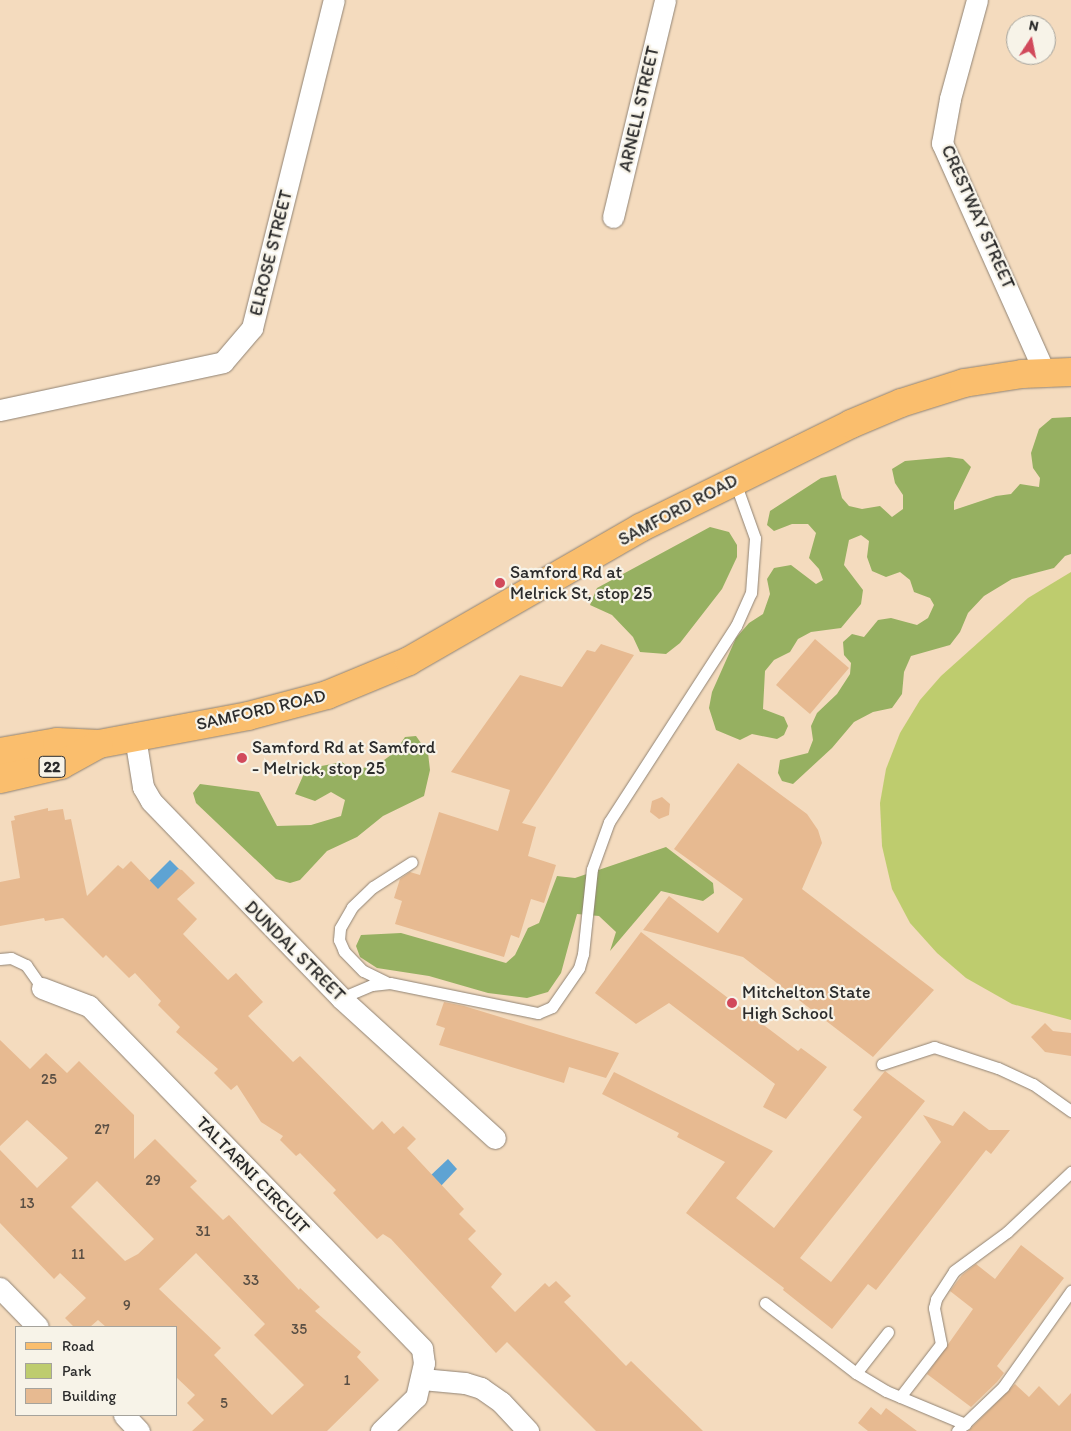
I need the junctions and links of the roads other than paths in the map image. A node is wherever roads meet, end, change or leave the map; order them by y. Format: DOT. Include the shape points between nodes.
graph roads {
  1 [pos="334,0"];
  2 [pos="665,0"];
  3 [pos="977,0"];
  4 [pos="613,218"];
  5 [pos="1058,372"];
  6 [pos="0,410"];
  7 [pos="735,480"];
  8 [pos="135,737"];
  9 [pos="99,744"];
  10 [pos="0,752"];
  11 [pos="0,779"];
  12 [pos="412,862"];
  13 [pos="0,959"];
  14 [pos="390,983"];
  15 [pos="42,988"];
  16 [pos="341,998"];
  17 [pos="882,1064"];
  18 [pos="1071,1111"];
  19 [pos="495,1138"];
  20 [pos="1071,1172"];
  21 [pos="0,1288"];
  22 [pos="1071,1291"];
  23 [pos="765,1303"];
  24 [pos="37,1326"];
  25 [pos="888,1332"];
  26 [pos="856,1373"];
  27 [pos="422,1379"];
  28 [pos="900,1397"];
  29 [pos="125,1416"];
  30 [pos="961,1427"];
  31 [pos="139,1431"];
  32 [pos="381,1431"];
  33 [pos="528,1431"];
  1 -- 6 [label="street, ELROSE STREET" via="252,328 222,362"];
  2 -- 4 [label="street, ARNELL STREET"];
  3 -- 5 [label="street, CRESTWAY STREET" via="942,143"];
  5 -- 7 [label="main road, SAMFORD ROAD / 22" via="996,376 933,392 851,424"];
  7 -- 8 [label="main road, SAMFORD ROAD / 22" via="640,528 409,661 366,682 290,707"];
  7 -- 14 [label="lane" via="755,538 751,593 736,626 610,822 592,869 584,954 579,968 552,1007 538,1013"];
  8 -- 9 [label="main road, SAMFORD ROAD / 22"];
  8 -- 16 [label="street, DUNDAL STREET" via="144,787 152,801"];
  9 -- 10 [label="main road, SAMFORD ROAD / 22" via="57,742"];
  9 -- 11 [label="main road, SAMFORD ROAD / 22" via="61,765"];
  12 -- 14 [label="lane" via="373,887 352,907 340,928 344,951 363,971"];
  13 -- 15 [label="lane, TALTARNI CIRCUIT" via="11,958 26,965"];
  14 -- 16 [label="lane" via="372,985"];
  15 -- 27 [label="street, TALTARNI CIRCUIT" via="89,1006 109,1026 422,1350"];
  16 -- 19 [label="street, DUNDAL STREET"];
  17 -- 18 [label="lane" via="934,1047 998,1068 1033,1084"];
  20 -- 28 [label="lane" via="1006,1232 954,1271 936,1299 934,1308 941,1344"];
  21 -- 24 [label="street"];
  22 -- 30 [label="lane" via="1003,1387"];
  23 -- 26 [label="lane"];
  25 -- 26 [label="lane"];
  26 -- 28 [label="lane"];
  27 -- 32 [label="street, TALTARNI CIRCUIT" via="416,1397"];
  27 -- 33 [label="street" via="465,1383 481,1388 501,1402"];
  28 -- 30 [label="lane"];
  29 -- 31 [label="street"];
}
